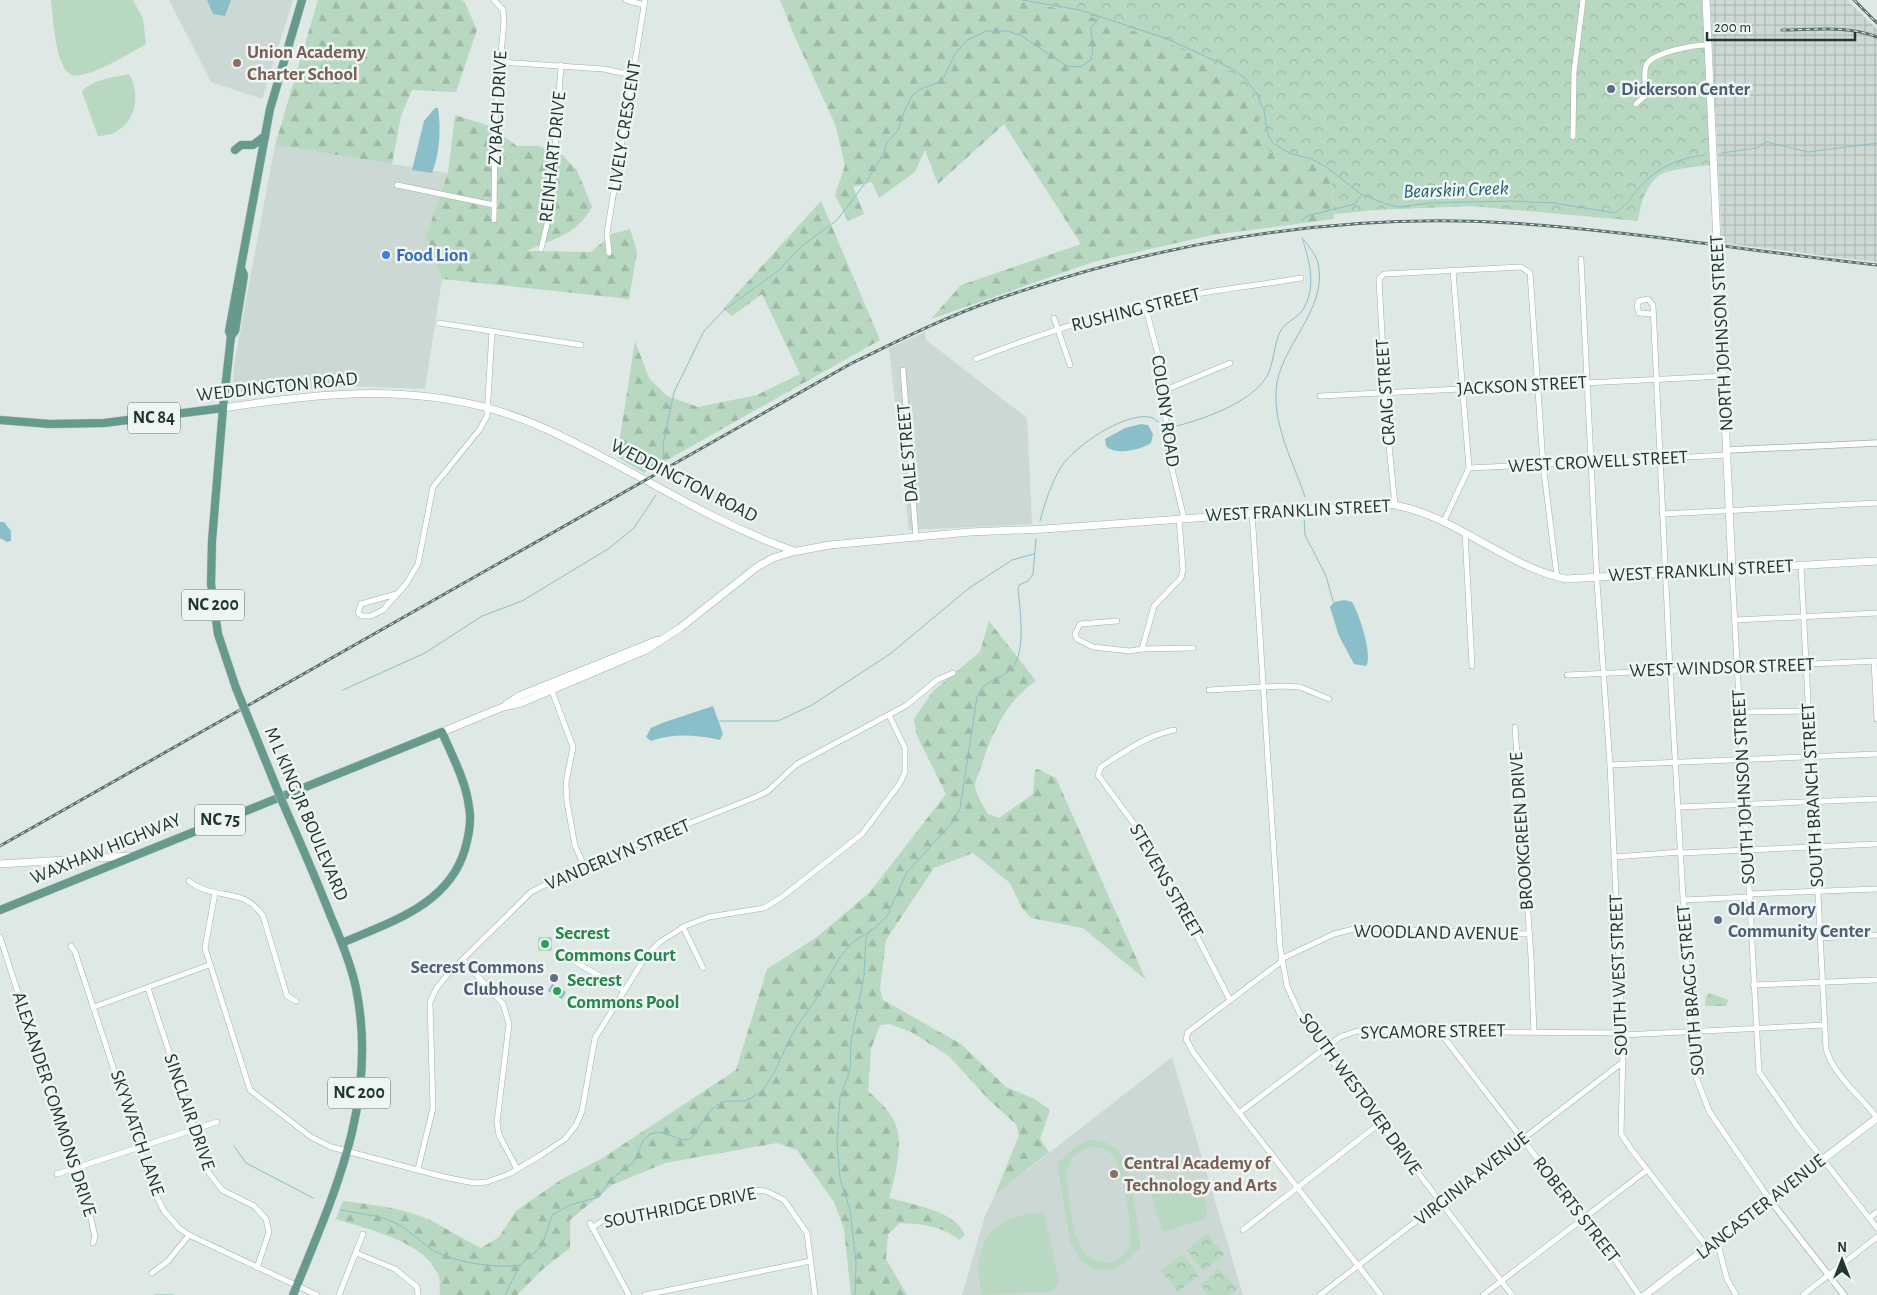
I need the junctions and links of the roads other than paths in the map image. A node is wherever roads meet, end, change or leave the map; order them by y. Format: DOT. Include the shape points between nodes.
graph roads {
  1 [pos="302,0"];
  2 [pos="494,0"];
  3 [pos="626,0"];
  4 [pos="1583,0"];
  5 [pos="1706,0"];
  6 [pos="645,3"];
  7 [pos="1708,45"];
  8 [pos="499,62"];
  9 [pos="561,65"];
  10 [pos="633,75"];
  11 [pos="1636,104"];
  12 [pos="265,136"];
  13 [pos="1572,137"];
  14 [pos="235,150"];
  15 [pos="397,185"];
  16 [pos="494,205"];
  17 [pos="494,220"];
  18 [pos="541,249"];
  19 [pos="609,252"];
  20 [pos="1582,258"];
  21 [pos="1454,271"];
  22 [pos="1302,278"];
  23 [pos="1145,305"];
  24 [pos="1653,314"];
  25 [pos="1054,318"];
  26 [pos="439,323"];
  27 [pos="1058,330"];
  28 [pos="492,331"];
  29 [pos="581,345"];
  30 [pos="976,359"];
  31 [pos="1230,364"];
  32 [pos="1070,365"];
  33 [pos="903,370"];
  34 [pos="1725,376"];
  35 [pos="1655,379"];
  36 [pos="1588,383"];
  37 [pos="1539,386"];
  38 [pos="1462,390"];
  39 [pos="1163,392"];
  40 [pos="1385,392"];
  41 [pos="1320,396"];
  42 [pos="486,407"];
  43 [pos="223,408"];
  44 [pos="0,420"];
  45 [pos="1877,443"];
  46 [pos="1728,453"];
  47 [pos="1659,458"];
  48 [pos="1591,462"];
  49 [pos="1543,464"];
  50 [pos="1469,468"];
  51 [pos="1877,503"];
  52 [pos="1396,505"];
  53 [pos="1730,511"];
  54 [pos="1252,512"];
  55 [pos="1662,514"];
  56 [pos="1182,518"];
  57 [pos="1444,522"];
  58 [pos="1465,532"];
  59 [pos="916,537"];
  60 [pos="794,551"];
  61 [pos="1877,561"];
  62 [pos="1801,566"];
  63 [pos="1732,570"];
  64 [pos="1666,573"];
  65 [pos="1557,577"];
  66 [pos="1597,577"];
  67 [pos="396,594"];
  68 [pos="1877,613"];
  69 [pos="1804,617"];
  70 [pos="1735,620"];
  71 [pos="1117,621"];
  72 [pos="663,638"];
  73 [pos="1193,648"];
  74 [pos="1142,649"];
  75 [pos="1876,661"];
  76 [pos="1807,664"];
  77 [pos="1472,666"];
  78 [pos="1738,666"];
  79 [pos="1670,670"];
  80 [pos="953,673"];
  81 [pos="1603,673"];
  82 [pos="570,675"];
  83 [pos="1566,675"];
  84 [pos="1265,687"];
  85 [pos="1209,690"];
  86 [pos="552,691"];
  87 [pos="1329,699"];
  88 [pos="502,707"];
  89 [pos="1809,711"];
  90 [pos="1741,712"];
  91 [pos="889,716"];
  92 [pos="1877,719"];
  93 [pos="1515,727"];
  94 [pos="1174,730"];
  95 [pos="442,732"];
  96 [pos="1877,754"];
  97 [pos="1812,756"];
  98 [pos="1743,759"];
  99 [pos="1676,762"];
  100 [pos="1610,765"];
  101 [pos="1877,799"];
  102 [pos="1813,802"];
  103 [pos="1745,804"];
  104 [pos="1679,807"];
  105 [pos="1877,844"];
  106 [pos="1816,846"];
  107 [pos="1747,849"];
  108 [pos="1681,853"];
  109 [pos="131,856"];
  110 [pos="1614,857"];
  111 [pos="0,864"];
  112 [pos="584,865"];
  113 [pos="189,881"];
  114 [pos="1877,889"];
  115 [pos="1817,891"];
  116 [pos="215,893"];
  117 [pos="1750,896"];
  118 [pos="1683,900"];
  119 [pos="0,910"];
  120 [pos="683,927"];
  121 [pos="1529,934"];
  122 [pos="1877,935"];
  123 [pos="0,937"];
  124 [pos="1820,938"];
  125 [pos="342,943"];
  126 [pos="71,946"];
  127 [pos="463,960"];
  128 [pos="1281,960"];
  129 [pos="574,961"];
  130 [pos="209,965"];
  131 [pos="704,968"];
  132 [pos="1877,980"];
  133 [pos="1822,981"];
  134 [pos="1754,985"];
  135 [pos="148,988"];
  136 [pos="623,990"];
  137 [pos="1230,1000"];
  138 [pos="296,1001"];
  139 [pos="94,1007"];
  140 [pos="1825,1026"];
  141 [pos="1756,1027"];
  142 [pos="1439,1031"];
  143 [pos="1691,1031"];
  144 [pos="1534,1032"];
  145 [pos="1622,1034"];
  146 [pos="1323,1049"];
  147 [pos="1623,1062"];
  148 [pos="1239,1113"];
  149 [pos="1877,1118"];
  150 [pos="217,1122"];
  151 [pos="1379,1124"];
  152 [pos="194,1130"];
  153 [pos="1522,1140"];
  154 [pos="140,1148"];
  155 [pos="349,1151"];
  156 [pos="1823,1159"];
  157 [pos="75,1168"];
  158 [pos="418,1169"];
  159 [pos="517,1169"];
  160 [pos="1647,1170"];
  161 [pos="57,1174"];
  162 [pos="1297,1187"];
  163 [pos="1770,1200"];
  164 [pos="1440,1203"];
  165 [pos="1877,1212"];
  166 [pos="1869,1218"];
  167 [pos="1582,1219"];
  168 [pos="1877,1228"];
  169 [pos="1243,1230"];
  170 [pos="364,1234"];
  171 [pos="189,1235"];
  172 [pos="1877,1237"];
  173 [pos="1717,1241"];
  174 [pos="93,1243"];
  175 [pos="1708,1248"];
  176 [pos="356,1253"];
  177 [pos="811,1261"];
  178 [pos="1358,1266"];
  179 [pos="257,1268"];
  180 [pos="152,1272"];
  181 [pos="1829,1276"];
  182 [pos="1501,1281"];
  183 [pos="296,1286"];
  184 [pos="293,1295"];
  185 [pos="317,1295"];
  186 [pos="339,1295"];
  187 [pos="418,1295"];
  188 [pos="629,1295"];
  189 [pos="645,1295"];
  190 [pos="815,1295"];
  191 [pos="1320,1295"];
  192 [pos="1381,1295"];
  193 [pos="1483,1295"];
  194 [pos="1512,1295"];
  195 [pos="1639,1295"];
  196 [pos="1645,1295"];
  197 [pos="1736,1295"];
  198 [pos="1803,1295"];
  199 [pos="1844,1295"];
  1 -- 12 [label="main road, M L KING JR BOULEVARD / NC 200" via="277,81"];
  2 -- 8 [label="street, ZYBACH DRIVE" via="503,10 504,21"];
  3 -- 6 [label="street"];
  4 -- 13 [label="street" via="1574,72"];
  5 -- 7 [label="main road, NORTH JOHNSON STREET"];
  6 -- 10 [label="street, LIVELY CRESCENT"];
  7 -- 11 [label="street" via="1684,47 1650,61 1646,69 1646,95"];
  7 -- 34 [label="main road, NORTH JOHNSON STREET"];
  8 -- 9 [label="street"];
  8 -- 16 [label="street, ZYBACH DRIVE"];
  9 -- 10 [label="street"];
  9 -- 18 [label="street, REINHART DRIVE" via="550,208"];
  10 -- 19 [label="street, LIVELY CRESCENT" via="607,233"];
  12 -- 14 [label="main road" via="253,146 241,145"];
  12 -- 43 [label="main road, M L KING JR BOULEVARD / NC 200" via="230,322"];
  15 -- 16 [label="street"];
  16 -- 17 [label="street, ZYBACH DRIVE"];
  20 -- 36 [label="street, SOUTH WEST STREET"];
  21 -- 37 [label="street" via="1521,267 1530,273"];
  21 -- 38 [label="street"];
  21 -- 40 [label="street, CRAIG STREET" via="1384,274 1379,278"];
  22 -- 23 [label="street, RUSHING STREET"];
  23 -- 27 [label="street, RUSHING STREET"];
  23 -- 39 [label="street, COLONY ROAD" via="1162,370"];
  24 -- 35 [label="street, SOUTH BRAGG STREET"];
  25 -- 27 [label="street"];
  26 -- 28 [label="street"];
  27 -- 30 [label="street, RUSHING STREET"];
  27 -- 32 [label="street"];
  28 -- 29 [label="street"];
  28 -- 42 [label="street"];
  31 -- 39 [label="street"];
  33 -- 59 [label="street, DALE STREET"];
  34 -- 35 [label="street, JACKSON STREET"];
  34 -- 46 [label="main road, NORTH JOHNSON STREET"];
  35 -- 36 [label="street, JACKSON STREET"];
  35 -- 47 [label="street, SOUTH BRAGG STREET"];
  36 -- 37 [label="street, JACKSON STREET"];
  36 -- 48 [label="street, SOUTH WEST STREET"];
  37 -- 38 [label="street, JACKSON STREET"];
  37 -- 49 [label="street"];
  38 -- 40 [label="street, JACKSON STREET"];
  38 -- 50 [label="street"];
  39 -- 56 [label="street, COLONY ROAD" via="1169,457"];
  40 -- 41 [label="street, JACKSON STREET"];
  40 -- 52 [label="street, CRAIG STREET"];
  42 -- 43 [label="main road, WEDDINGTON ROAD" via="432,397 330,393"];
  42 -- 60 [label="main road, WEDDINGTON ROAD" via="552,431 743,530"];
  42 -- 67 [label="street" via="487,416 480,429 433,487 418,564"];
  43 -- 44 [label="main road, WEDDINGTON ROAD / NC 84" via="104,423 50,424"];
  43 -- 125 [label="main road, M L KING JR BOULEVARD / NC 200, bridge" via="212,541 212,584 218,634 236,688"];
  45 -- 46 [label="street, WEST CROWELL STREET"];
  46 -- 47 [label="street, WEST CROWELL STREET"];
  46 -- 53 [label="main road, NORTH JOHNSON STREET"];
  47 -- 48 [label="street, WEST CROWELL STREET"];
  47 -- 55 [label="street, SOUTH BRAGG STREET"];
  48 -- 49 [label="street, WEST CROWELL STREET"];
  48 -- 66 [label="street, SOUTH WEST STREET"];
  49 -- 50 [label="street, WEST CROWELL STREET"];
  49 -- 65 [label="street"];
  50 -- 57 [label="street"];
  51 -- 53 [label="street"];
  52 -- 54 [label="main road, WEST FRANKLIN STREET" via="1365,504"];
  52 -- 57 [label="main road, WEST FRANKLIN STREET"];
  53 -- 55 [label="street"];
  53 -- 63 [label="main road, NORTH JOHNSON STREET"];
  54 -- 56 [label="main road, WEST FRANKLIN STREET"];
  54 -- 84 [label="street, SOUTH WESTOVER DRIVE"];
  55 -- 64 [label="street, SOUTH BRAGG STREET"];
  56 -- 59 [label="main road, WEST FRANKLIN STREET"];
  56 -- 74 [label="street, COLONY ROAD" via="1181,578 1154,606"];
  57 -- 58 [label="main road, WEST FRANKLIN STREET"];
  58 -- 65 [label="main road, WEST FRANKLIN STREET"];
  58 -- 77 [label="street"];
  59 -- 60 [label="main road, WEST FRANKLIN STREET"];
  60 -- 72 [label="main road, WAXHAW HIGHWAY" via="757,568"];
  61 -- 62 [label="main road, WEST FRANKLIN STREET"];
  62 -- 63 [label="main road, WEST FRANKLIN STREET"];
  62 -- 69 [label="street, SOUTH BRANCH STREET"];
  63 -- 64 [label="main road, WEST FRANKLIN STREET"];
  63 -- 70 [label="street, NORTH JOHNSON STREET"];
  64 -- 66 [label="main road, WEST FRANKLIN STREET"];
  64 -- 79 [label="street, SOUTH BRAGG STREET"];
  65 -- 66 [label="main road, WEST FRANKLIN STREET"];
  66 -- 81 [label="street, SOUTH WEST STREET"];
  67 -- 67 [label="street" via="361,604 358,613 366,617 378,614"];
  68 -- 69 [label="street"];
  69 -- 70 [label="street"];
  69 -- 76 [label="street, SOUTH BRANCH STREET"];
  70 -- 78 [label="street, NORTH JOHNSON STREET"];
  71 -- 74 [label="street" via="1080,624 1074,634 1093,647"];
  72 -- 82 [label="main road, WAXHAW HIGHWAY"];
  72 -- 86 [label="main road, WAXHAW HIGHWAY" via="634,657"];
  73 -- 74 [label="street"];
  75 -- 76 [label="street, WEST WINDSOR STREET"];
  75 -- 92 [label="street"];
  76 -- 78 [label="street, WEST WINDSOR STREET"];
  76 -- 89 [label="street, SOUTH BRANCH STREET"];
  78 -- 79 [label="street, WEST WINDSOR STREET"];
  78 -- 90 [label="street, SOUTH JOHNSON STREET"];
  79 -- 81 [label="street, WEST WINDSOR STREET"];
  79 -- 99 [label="street, SOUTH BRAGG STREET"];
  80 -- 91 [label="street, VANDERLYN STREET" via="937,680 907,706"];
  81 -- 83 [label="street, WEST WINDSOR STREET"];
  81 -- 100 [label="street, SOUTH WEST STREET"];
  82 -- 86 [label="main road"];
  82 -- 88 [label="main road, WAXHAW HIGHWAY" via="519,696"];
  84 -- 85 [label="street"];
  84 -- 87 [label="street" via="1300,687"];
  84 -- 128 [label="street, SOUTH WESTOVER DRIVE"];
  86 -- 88 [label="main road, WAXHAW HIGHWAY"];
  86 -- 112 [label="street" via="573,747 566,783 567,802 573,838"];
  88 -- 95 [label="main road, WAXHAW HIGHWAY"];
  89 -- 90 [label="street"];
  89 -- 97 [label="street, SOUTH BRANCH STREET"];
  90 -- 98 [label="street, SOUTH JOHNSON STREET"];
  91 -- 112 [label="street, VANDERLYN STREET" via="797,764 768,791 756,797"];
  91 -- 120 [label="street" via="905,748 905,772 862,834 764,908 709,916"];
  93 -- 121 [label="street, BROOKGREEN DRIVE"];
  94 -- 137 [label="street, STEVENS STREET" via="1153,735 1100,767 1098,774 1158,860"];
  95 -- 109 [label="main road, WAXHAW HIGHWAY / NC 75"];
  95 -- 125 [label="main road" via="470,808 470,829 460,864 442,889 422,906"];
  96 -- 97 [label="street"];
  97 -- 98 [label="street"];
  97 -- 102 [label="street, SOUTH BRANCH STREET"];
  98 -- 99 [label="street"];
  98 -- 103 [label="street, SOUTH JOHNSON STREET"];
  99 -- 100 [label="street"];
  99 -- 104 [label="street, SOUTH BRAGG STREET"];
  100 -- 110 [label="street, SOUTH WEST STREET"];
  101 -- 102 [label="street"];
  102 -- 103 [label="street"];
  102 -- 106 [label="street, SOUTH BRANCH STREET"];
  103 -- 104 [label="street"];
  103 -- 107 [label="street, SOUTH JOHNSON STREET"];
  104 -- 108 [label="street, SOUTH BRAGG STREET"];
  105 -- 106 [label="street"];
  106 -- 107 [label="street"];
  106 -- 115 [label="street, SOUTH BRANCH STREET"];
  107 -- 108 [label="street"];
  107 -- 117 [label="street, SOUTH JOHNSON STREET"];
  108 -- 110 [label="street"];
  108 -- 118 [label="street, SOUTH BRAGG STREET"];
  109 -- 111 [label="main road"];
  109 -- 119 [label="main road, WAXHAW HIGHWAY / NC 75"];
  110 -- 145 [label="street, SOUTH WEST STREET"];
  112 -- 127 [label="street, VANDERLYN STREET" via="531,892"];
  113 -- 116 [label="street" via="196,887"];
  114 -- 115 [label="street"];
  115 -- 117 [label="street"];
  115 -- 124 [label="street, SOUTH BRANCH STREET"];
  116 -- 130 [label="street" via="205,948"];
  116 -- 138 [label="street" via="245,898 255,905 263,916 288,996"];
  117 -- 118 [label="street"];
  117 -- 134 [label="street, SOUTH JOHNSON STREET"];
  118 -- 143 [label="street, SOUTH BRAGG STREET"];
  120 -- 131 [label="street"];
  120 -- 136 [label="street" via="646,956"];
  121 -- 128 [label="street, WOODLAND AVENUE" via="1358,928 1334,934"];
  121 -- 144 [label="street, WOODLAND AVENUE"];
  122 -- 124 [label="street"];
  123 -- 157 [label="street, ALEXANDER COMMONS DRIVE"];
  124 -- 133 [label="street, SOUTH BRANCH STREET"];
  125 -- 155 [label="main road, M L KING JR BOULEVARD / NC 200" via="356,986 362,1036 360,1090"];
  126 -- 139 [label="street, SKYWATCH LANE"];
  127 -- 158 [label="street, VANDERLYN STREET" via="436,989 430,1002 433,1108"];
  127 -- 159 [label="street" via="503,1004 509,1024 498,1122 499,1134"];
  128 -- 137 [label="street, WOODLAND AVENUE"];
  128 -- 146 [label="street, SOUTH WESTOVER DRIVE" via="1286,986 1294,1004"];
  129 -- 136 [label="street"];
  130 -- 135 [label="street"];
  130 -- 155 [label="street" via="250,1090 311,1137"];
  132 -- 133 [label="street"];
  133 -- 134 [label="street"];
  133 -- 140 [label="street, SOUTH BRANCH STREET"];
  134 -- 141 [label="street, SOUTH JOHNSON STREET"];
  135 -- 139 [label="street"];
  135 -- 152 [label="street, SINCLAIR DRIVE"];
  136 -- 159 [label="street" via="595,1038 582,1111 576,1124 565,1139"];
  137 -- 148 [label="street, WOODLAND AVENUE" via="1188,1032 1186,1039"];
  139 -- 154 [label="street, SKYWATCH LANE"];
  140 -- 141 [label="street, SYCAMORE STREET"];
  140 -- 149 [label="street, SOUTH BRANCH STREET" via="1828,1056"];
  141 -- 143 [label="street, SYCAMORE STREET"];
  141 -- 156 [label="street, SOUTH JOHNSON STREET" via="1759,1072"];
  142 -- 144 [label="street, SYCAMORE STREET"];
  142 -- 146 [label="street, SYCAMORE STREET" via="1358,1031 1340,1036"];
  142 -- 153 [label="street, ROBERTS STREET"];
  143 -- 145 [label="street, SYCAMORE STREET"];
  143 -- 163 [label="street, SOUTH BRAGG STREET" via="1696,1074 1709,1111"];
  144 -- 145 [label="street, SYCAMORE STREET"];
  145 -- 147 [label="street, SOUTH WEST STREET"];
  146 -- 148 [label="street, SYCAMORE STREET"];
  146 -- 151 [label="street, SOUTH WESTOVER DRIVE"];
  147 -- 153 [label="street, VIRGINIA AVENUE"];
  147 -- 160 [label="street, SOUTH WEST STREET" via="1622,1137"];
  148 -- 162 [label="street"];
  149 -- 156 [label="main road, LANCASTER AVENUE"];
  150 -- 152 [label="street"];
  151 -- 162 [label="street"];
  151 -- 164 [label="street, SOUTH WESTOVER DRIVE"];
  152 -- 154 [label="street"];
  152 -- 179 [label="street, SINCLAIR DRIVE" via="214,1183 254,1206 266,1219 269,1232"];
  153 -- 164 [label="street, VIRGINIA AVENUE"];
  153 -- 167 [label="street, ROBERTS STREET"];
  154 -- 157 [label="street"];
  154 -- 171 [label="street, SKYWATCH LANE" via="164,1211"];
  155 -- 158 [label="street"];
  155 -- 183 [label="main road, M L KING JR BOULEVARD / NC 200"];
  156 -- 163 [label="main road, LANCASTER AVENUE"];
  156 -- 166 [label="street, SOUTH JOHNSON STREET"];
  157 -- 161 [label="street"];
  157 -- 174 [label="street, ALEXANDER COMMONS DRIVE" via="96,1237"];
  158 -- 159 [label="street" via="474,1183 487,1182"];
  160 -- 167 [label="street"];
  160 -- 175 [label="street, SOUTH WEST STREET"];
  162 -- 169 [label="street"];
  162 -- 178 [label="street"];
  163 -- 173 [label="main road, LANCASTER AVENUE"];
  163 -- 181 [label="street, SOUTH BRAGG STREET"];
  164 -- 178 [label="street, VIRGINIA AVENUE"];
  164 -- 182 [label="street, SOUTH WESTOVER DRIVE"];
  165 -- 166 [label="street"];
  166 -- 168 [label="street, SOUTH JOHNSON STREET"];
  167 -- 182 [label="street"];
  167 -- 195 [label="street, ROBERTS STREET"];
  170 -- 176 [label="street"];
  171 -- 179 [label="street, SKYWATCH LANE"];
  171 -- 180 [label="street" via="168,1261"];
  172 -- 181 [label="street"];
  173 -- 175 [label="main road, LANCASTER AVENUE"];
  173 -- 197 [label="street" via="1727,1278"];
  175 -- 196 [label="main road, LANCASTER AVENUE"];
  176 -- 186 [label="street"];
  176 -- 187 [label="street" via="395,1269 417,1287"];
  177 -- 188 [label="street, SOUTHRIDGE DRIVE" via="807,1233 784,1200 766,1191 753,1190 591,1225"];
  177 -- 189 [label="street"];
  177 -- 190 [label="street, SOUTHRIDGE DRIVE"];
  178 -- 191 [label="street, VIRGINIA AVENUE"];
  178 -- 192 [label="street"];
  179 -- 183 [label="street, SKYWATCH LANE"];
  181 -- 198 [label="street"];
  181 -- 199 [label="street, SOUTH BRAGG STREET"];
  182 -- 193 [label="street"];
  182 -- 194 [label="street, SOUTH WESTOVER DRIVE"];
  183 -- 184 [label="main road, M L KING JR BOULEVARD / NC 200"];
  183 -- 185 [label="street, SKYWATCH LANE"];
}
